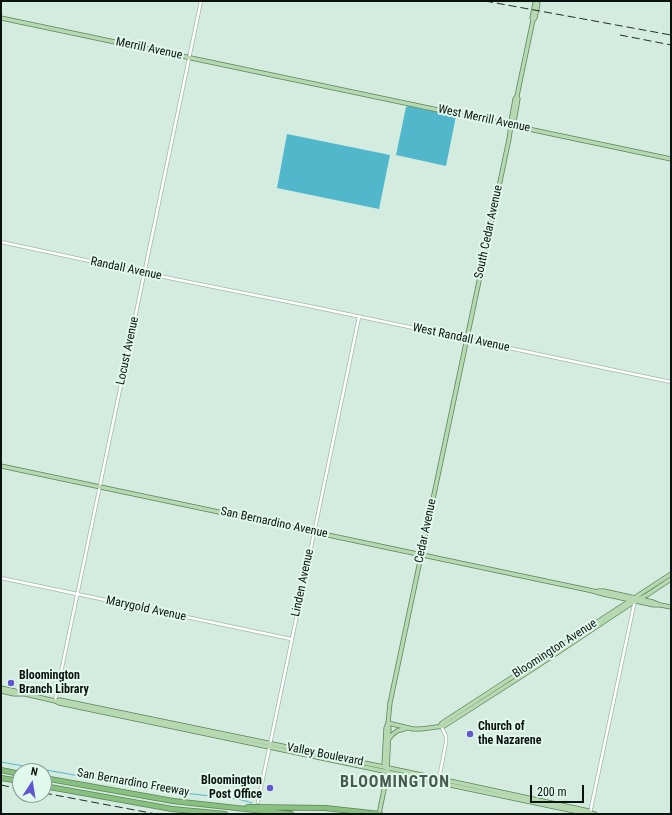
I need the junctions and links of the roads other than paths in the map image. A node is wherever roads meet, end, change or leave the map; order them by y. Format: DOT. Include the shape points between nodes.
graph roads {
  1 [pos="201,1"];
  2 [pos="537,1"];
  3 [pos="1,18"];
  4 [pos="189,58"];
  5 [pos="297,80"];
  6 [pos="511,125"];
  7 [pos="671,159"];
  8 [pos="1,242"];
  9 [pos="144,272"];
  10 [pos="252,294"];
  11 [pos="359,317"];
  12 [pos="466,339"];
  13 [pos="671,382"];
  14 [pos="1,466"];
  15 [pos="100,487"];
  16 [pos="314,532"];
  17 [pos="421,554"];
  18 [pos="671,574"];
  19 [pos="1,578"];
  20 [pos="671,579"];
  21 [pos="593,591"];
  22 [pos="77,594"];
  23 [pos="647,595"];
  24 [pos="622,598"];
  25 [pos="639,599"];
  26 [pos="633,600"];
  27 [pos="648,601"];
  28 [pos="623,605"];
  29 [pos="660,605"];
  30 [pos="671,607"];
  31 [pos="587,628"];
  32 [pos="578,638"];
  33 [pos="291,639"];
  34 [pos="551,654"];
  35 [pos="1,688"];
  36 [pos="1,691"];
  37 [pos="19,693"];
  38 [pos="55,701"];
  39 [pos="388,723"];
  40 [pos="440,726"];
  41 [pos="409,728"];
  42 [pos="389,740"];
  43 [pos="269,745"];
  44 [pos="1,770"];
  45 [pos="387,770"];
  46 [pos="12,772"];
  47 [pos="1,778"];
  48 [pos="52,779"];
  49 [pos="439,779"];
  50 [pos="12,780"];
  51 [pos="52,787"];
  52 [pos="258,802"];
  53 [pos="232,807"];
  54 [pos="172,809"];
  55 [pos="203,814"];
  56 [pos="225,814"];
  57 [pos="291,814"];
  58 [pos="380,814"];
  59 [pos="589,814"];
  60 [pos="595,814"];
  1 -- 4 [label="street, Locust Avenue"];
  2 -- 6 [label="main road, South Cedar Avenue"];
  3 -- 4 [label="main road, Merrill Avenue"];
  4 -- 5 [label="main road, Merrill Avenue"];
  4 -- 9 [label="street, Locust Avenue"];
  5 -- 6 [label="main road, West Merrill Avenue"];
  6 -- 7 [label="main road, West Merrill Avenue"];
  6 -- 12 [label="main road, South Cedar Avenue"];
  8 -- 9 [label="street, Randall Avenue"];
  9 -- 10 [label="street, Randall Avenue"];
  9 -- 15 [label="street, Locust Avenue"];
  10 -- 11 [label="street, West Randall Avenue"];
  11 -- 12 [label="street, West Randall Avenue"];
  11 -- 16 [label="street, Linden Avenue"];
  12 -- 13 [label="street, West Randall Avenue"];
  12 -- 17 [label="main road, Cedar Avenue"];
  14 -- 15 [label="main road, San Bernardino Avenue"];
  15 -- 16 [label="main road, San Bernardino Avenue"];
  15 -- 22 [label="street, Locust Avenue"];
  16 -- 17 [label="main road, San Bernardino Avenue"];
  16 -- 33 [label="street, Linden Avenue"];
  17 -- 21 [label="main road, San Bernardino Avenue"];
  17 -- 39 [label="main road, Cedar Avenue"];
  18 -- 26 [label="main road, Bloomington Avenue"];
  19 -- 22 [label="street, Marygold Avenue"];
  20 -- 23 [label="main road"];
  21 -- 24 [label="main road"];
  21 -- 26 [label="main road" via="604,591"];
  22 -- 33 [label="street, Marygold Avenue"];
  22 -- 38 [label="street, Locust Avenue"];
  23 -- 25 [label="main road"];
  23 -- 27 [label="main road"];
  24 -- 26 [label="main road"];
  24 -- 28 [label="main road"];
  25 -- 26 [label="main road"];
  25 -- 27 [label="main road"];
  26 -- 28 [label="main road, Bloomington Avenue"];
  26 -- 29 [label="main road"];
  26 -- 32 [label="main road, Bloomington Avenue"];
  26 -- 59 [label="street"];
  27 -- 29 [label="main road"];
  28 -- 31 [label="main road, Bloomington Avenue"];
  29 -- 30 [label="main road"];
  31 -- 32 [label="main road" via="587,631"];
  31 -- 34 [label="main road, Bloomington Avenue"];
  32 -- 34 [label="main road, Bloomington Avenue"];
  33 -- 43 [label="street, Linden Avenue"];
  34 -- 40 [label="main road, Bloomington Avenue" via="451,722"];
  35 -- 37 [label="main road, Valley Boulevard"];
  36 -- 37 [label="main road, Valley Boulevard"];
  37 -- 38 [label="main road, Valley Boulevard"];
  38 -- 43 [label="main road, Valley Boulevard"];
  39 -- 41 [label="main road, Bloomington Avenue"];
  39 -- 42 [label="main road, Cedar Avenue"];
  39 -- 45 [label="main road, Cedar Avenue" via="384,764"];
  40 -- 41 [label="main road, Bloomington Avenue" via="426,729"];
  40 -- 49 [label="street" via="446,736 446,742"];
  41 -- 42 [label="main road" via="397,731"];
  42 -- 45 [label="main road, Cedar Avenue"];
  43 -- 45 [label="main road, Valley Boulevard"];
  43 -- 52 [label="street, Linden Avenue"];
  44 -- 46 [label="highway"];
  45 -- 49 [label="main road, Valley Boulevard"];
  45 -- 58 [label="main road, Cedar Avenue"];
  45 -- 59 [label="main road, Valley Boulevard"];
  47 -- 50 [label="highway"];
  48 -- 53 [label="highway, San Bernardino Freeway" via="173,801"];
  49 -- 59 [label="main road, Valley Boulevard" via="589,811"];
  51 -- 54 [label="highway, San Bernardino Freeway"];
  53 -- 57 [label="highway, San Bernardino Freeway"];
  53 -- 58 [label="highway" via="325,808"];
  54 -- 55 [label="highway"];
  54 -- 56 [label="highway, San Bernardino Freeway"];
  59 -- 60 [label="main road"];
}
